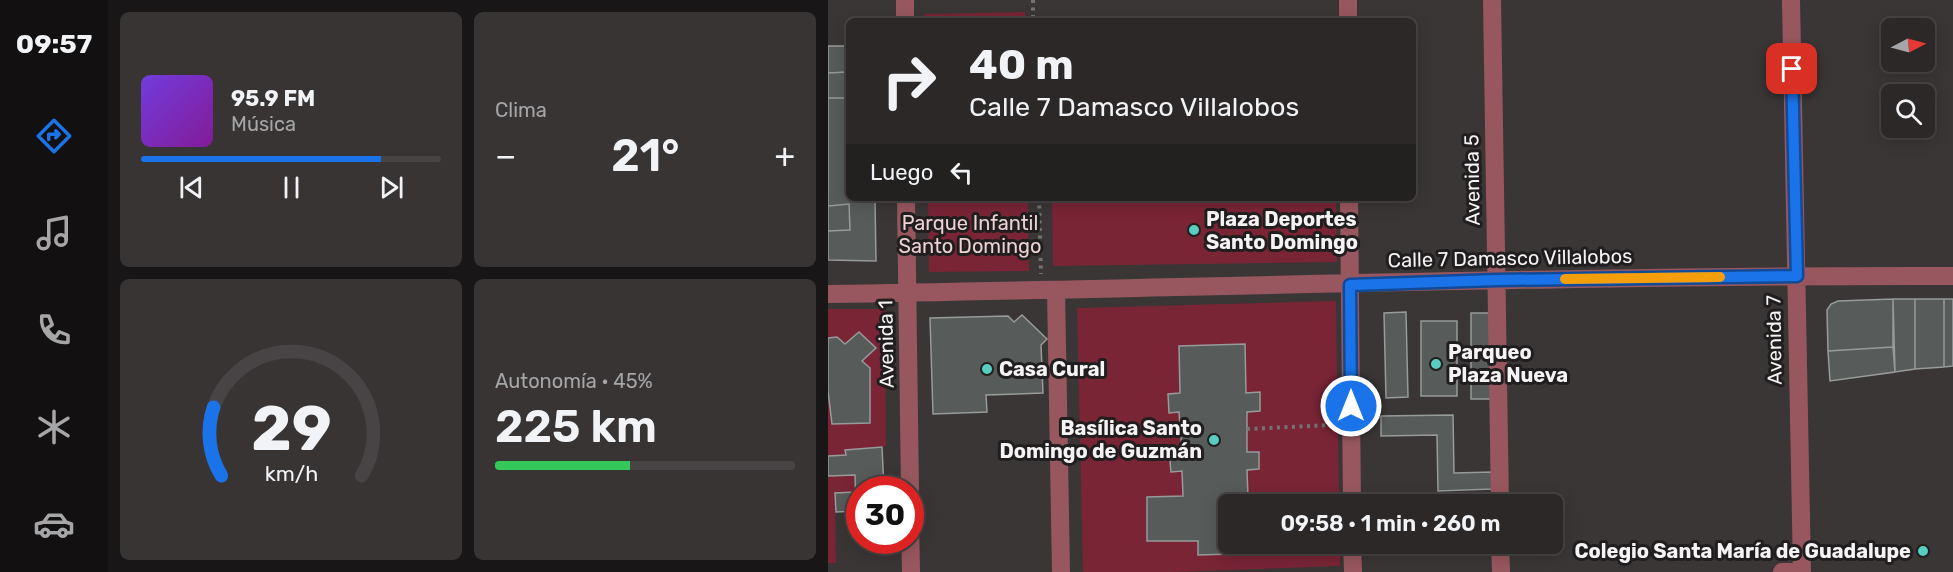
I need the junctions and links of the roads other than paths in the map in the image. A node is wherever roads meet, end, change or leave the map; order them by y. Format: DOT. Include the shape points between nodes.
graph roads {
  1 [pos="905,0"];
  2 [pos="1348,0"];
  3 [pos="1492,0"];
  4 [pos="1791,0"];
  5 [pos="905,18"];
  6 [pos="1348,18"];
  7 [pos="906,201"];
  8 [pos="1349,201"];
  9 [pos="1797,276"];
  10 [pos="1953,276"];
  11 [pos="1497,280"];
  12 [pos="1350,285"];
  13 [pos="1049,290"];
  14 [pos="908,293"];
  15 [pos="828,294"];
  16 [pos="910,476"];
  17 [pos="1352,494"];
  18 [pos="1500,494"];
  19 [pos="911,554"];
  20 [pos="1352,554"];
  21 [pos="1500,554"];
  22 [pos="911,572"];
  23 [pos="1061,572"];
  24 [pos="1353,572"];
  25 [pos="1501,572"];
  26 [pos="1782,572"];
  27 [pos="1802,572"];
  1 -- 5 [label="street"];
  2 -- 6 [label="street"];
  3 -- 11 [label="street, Avenida 5"];
  4 -- 9 [label="street, Avenida 7"];
  7 -- 14 [label="street, Avenida 1"];
  8 -- 12 [label="street"];
  9 -- 10 [label="street, Calle 7 Damasco Villalobos"];
  9 -- 11 [label="street, Calle 7 Damasco Villalobos"];
  9 -- 27 [label="street, Avenida 7"];
  11 -- 12 [label="street, Calle 7 Damasco Villalobos"];
  11 -- 18 [label="street, Avenida 5"];
  12 -- 13 [label="street, Calle 7 Damasco Villalobos"];
  12 -- 17 [label="street"];
  13 -- 14 [label="street, Calle 7 Damasco Villalobos"];
  13 -- 23 [label="street"];
  14 -- 15 [label="street, Calle 7 Damasco Villalobos"];
  14 -- 16 [label="street, Avenida 1"];
  19 -- 22 [label="street"];
  20 -- 24 [label="street"];
  21 -- 25 [label="street"];
  26 -- 27 [label="street"];
}
